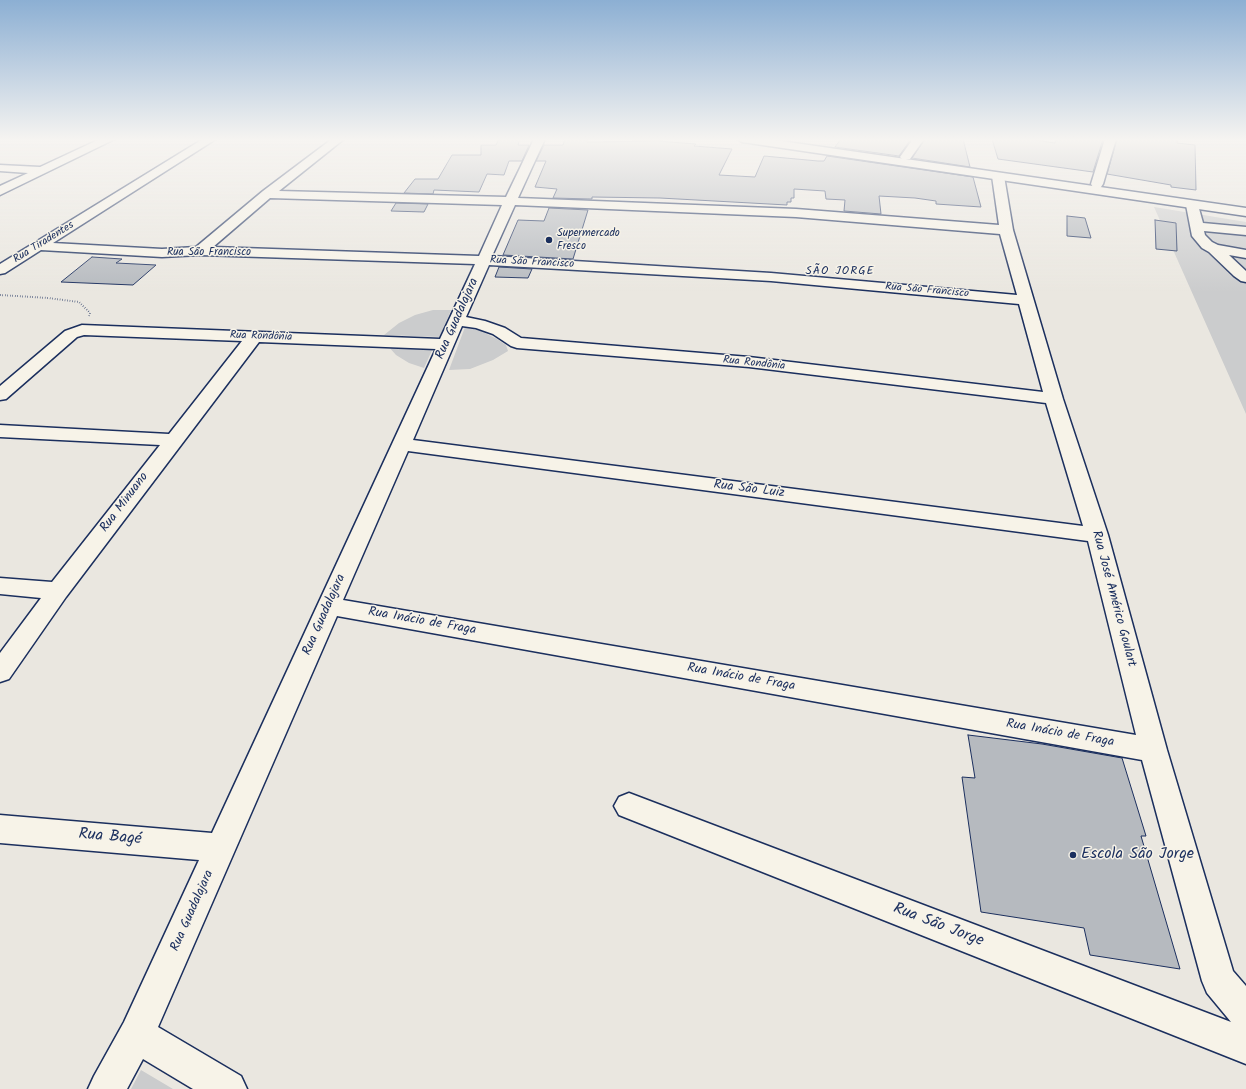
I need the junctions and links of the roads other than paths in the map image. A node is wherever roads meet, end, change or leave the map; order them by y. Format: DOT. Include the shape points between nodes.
graph roads {
  1 [pos="129,190"];
  2 [pos="272,190"];
  3 [pos="515,190"];
  4 [pos="1000,190"];
  5 [pos="1090,190"];
  6 [pos="1138,190"];
  7 [pos="267,194"];
  8 [pos="510,201"];
  9 [pos="1192,205"];
  10 [pos="1246,205"];
  11 [pos="1246,212"];
  12 [pos="1197,226"];
  13 [pos="1006,230"];
  14 [pos="1246,231"];
  15 [pos="38,246"];
  16 [pos="1214,249"];
  17 [pos="200,251"];
  18 [pos="1246,254"];
  19 [pos="484,260"];
  20 [pos="0,270"];
  21 [pos="1246,278"];
  22 [pos="1025,300"];
  23 [pos="456,321"];
  24 [pos="254,337"];
  25 [pos="446,344"];
  26 [pos="0,395"];
  27 [pos="1054,400"];
  28 [pos="0,431"];
  29 [pos="174,440"];
  30 [pos="402,444"];
  31 [pos="1096,535"];
  32 [pos="0,586"];
  33 [pos="58,591"];
  34 [pos="329,606"];
  35 [pos="0,672"];
  36 [pos="1154,750"];
  37 [pos="630,806"];
  38 [pos="0,829"];
  39 [pos="221,848"];
  40 [pos="1246,1013"];
  41 [pos="137,1036"];
  42 [pos="1246,1046"];
  43 [pos="107,1089"];
  44 [pos="228,1089"];
  1 -- 15 [label="street, Rua Tiradentes"];
  2 -- 7 [label="street"];
  3 -- 8 [label="street, Rua Guadalajara"];
  4 -- 13 [label="street, Rua José Américo Goulart"];
  5 -- 9 [label="street"];
  6 -- 10 [label="street"];
  7 -- 8 [label="street"];
  7 -- 17 [label="street"];
  8 -- 13 [label="street" via="796,213"];
  8 -- 19 [label="street, Rua Guadalajara"];
  9 -- 11 [label="street"];
  9 -- 12 [label="street"];
  12 -- 14 [label="street"];
  12 -- 16 [label="street" via="1199,236"];
  13 -- 22 [label="street, Rua José Américo Goulart"];
  15 -- 17 [label="street, Rua São Francisco" via="162,253"];
  15 -- 20 [label="street, Rua Tiradentes"];
  16 -- 18 [label="street"];
  16 -- 21 [label="street"];
  17 -- 19 [label="street, Rua São Francisco"];
  19 -- 22 [label="street, Rua São Francisco" via="770,277"];
  19 -- 23 [label="street, Rua Guadalajara"];
  22 -- 27 [label="street, Rua José Américo Goulart"];
  23 -- 25 [label="street, Rua Guadalajara"];
  23 -- 27 [label="street, Rua Rondônia" via="479,324 499,331 517,343 749,362"];
  24 -- 25 [label="street, Rua Rondônia"];
  24 -- 26 [label="street, Rua Rondônia" via="79,331 71,334"];
  24 -- 29 [label="street, Rua Minuano"];
  25 -- 30 [label="street, Rua Guadalajara"];
  27 -- 31 [label="street, Rua José Américo Goulart"];
  28 -- 29 [label="street"];
  29 -- 33 [label="street, Rua Minuano"];
  30 -- 31 [label="street, Rua São Luiz"];
  30 -- 34 [label="street, Rua Guadalajara"];
  31 -- 36 [label="street, Rua José Américo Goulart"];
  32 -- 33 [label="street"];
  33 -- 35 [label="street, Rua Minuano"];
  34 -- 36 [label="street, Rua Inácio de Fraga"];
  34 -- 39 [label="street, Rua Guadalajara"];
  36 -- 40 [label="street, Rua José Américo Goulart" via="1219,981"];
  37 -- 42 [label="street, Rua São Jorge"];
  38 -- 39 [label="street, Rua Bagé"];
  39 -- 41 [label="street, Rua Guadalajara"];
  41 -- 43 [label="street, Rua Guadalajara"];
  41 -- 44 [label="street"];
}
